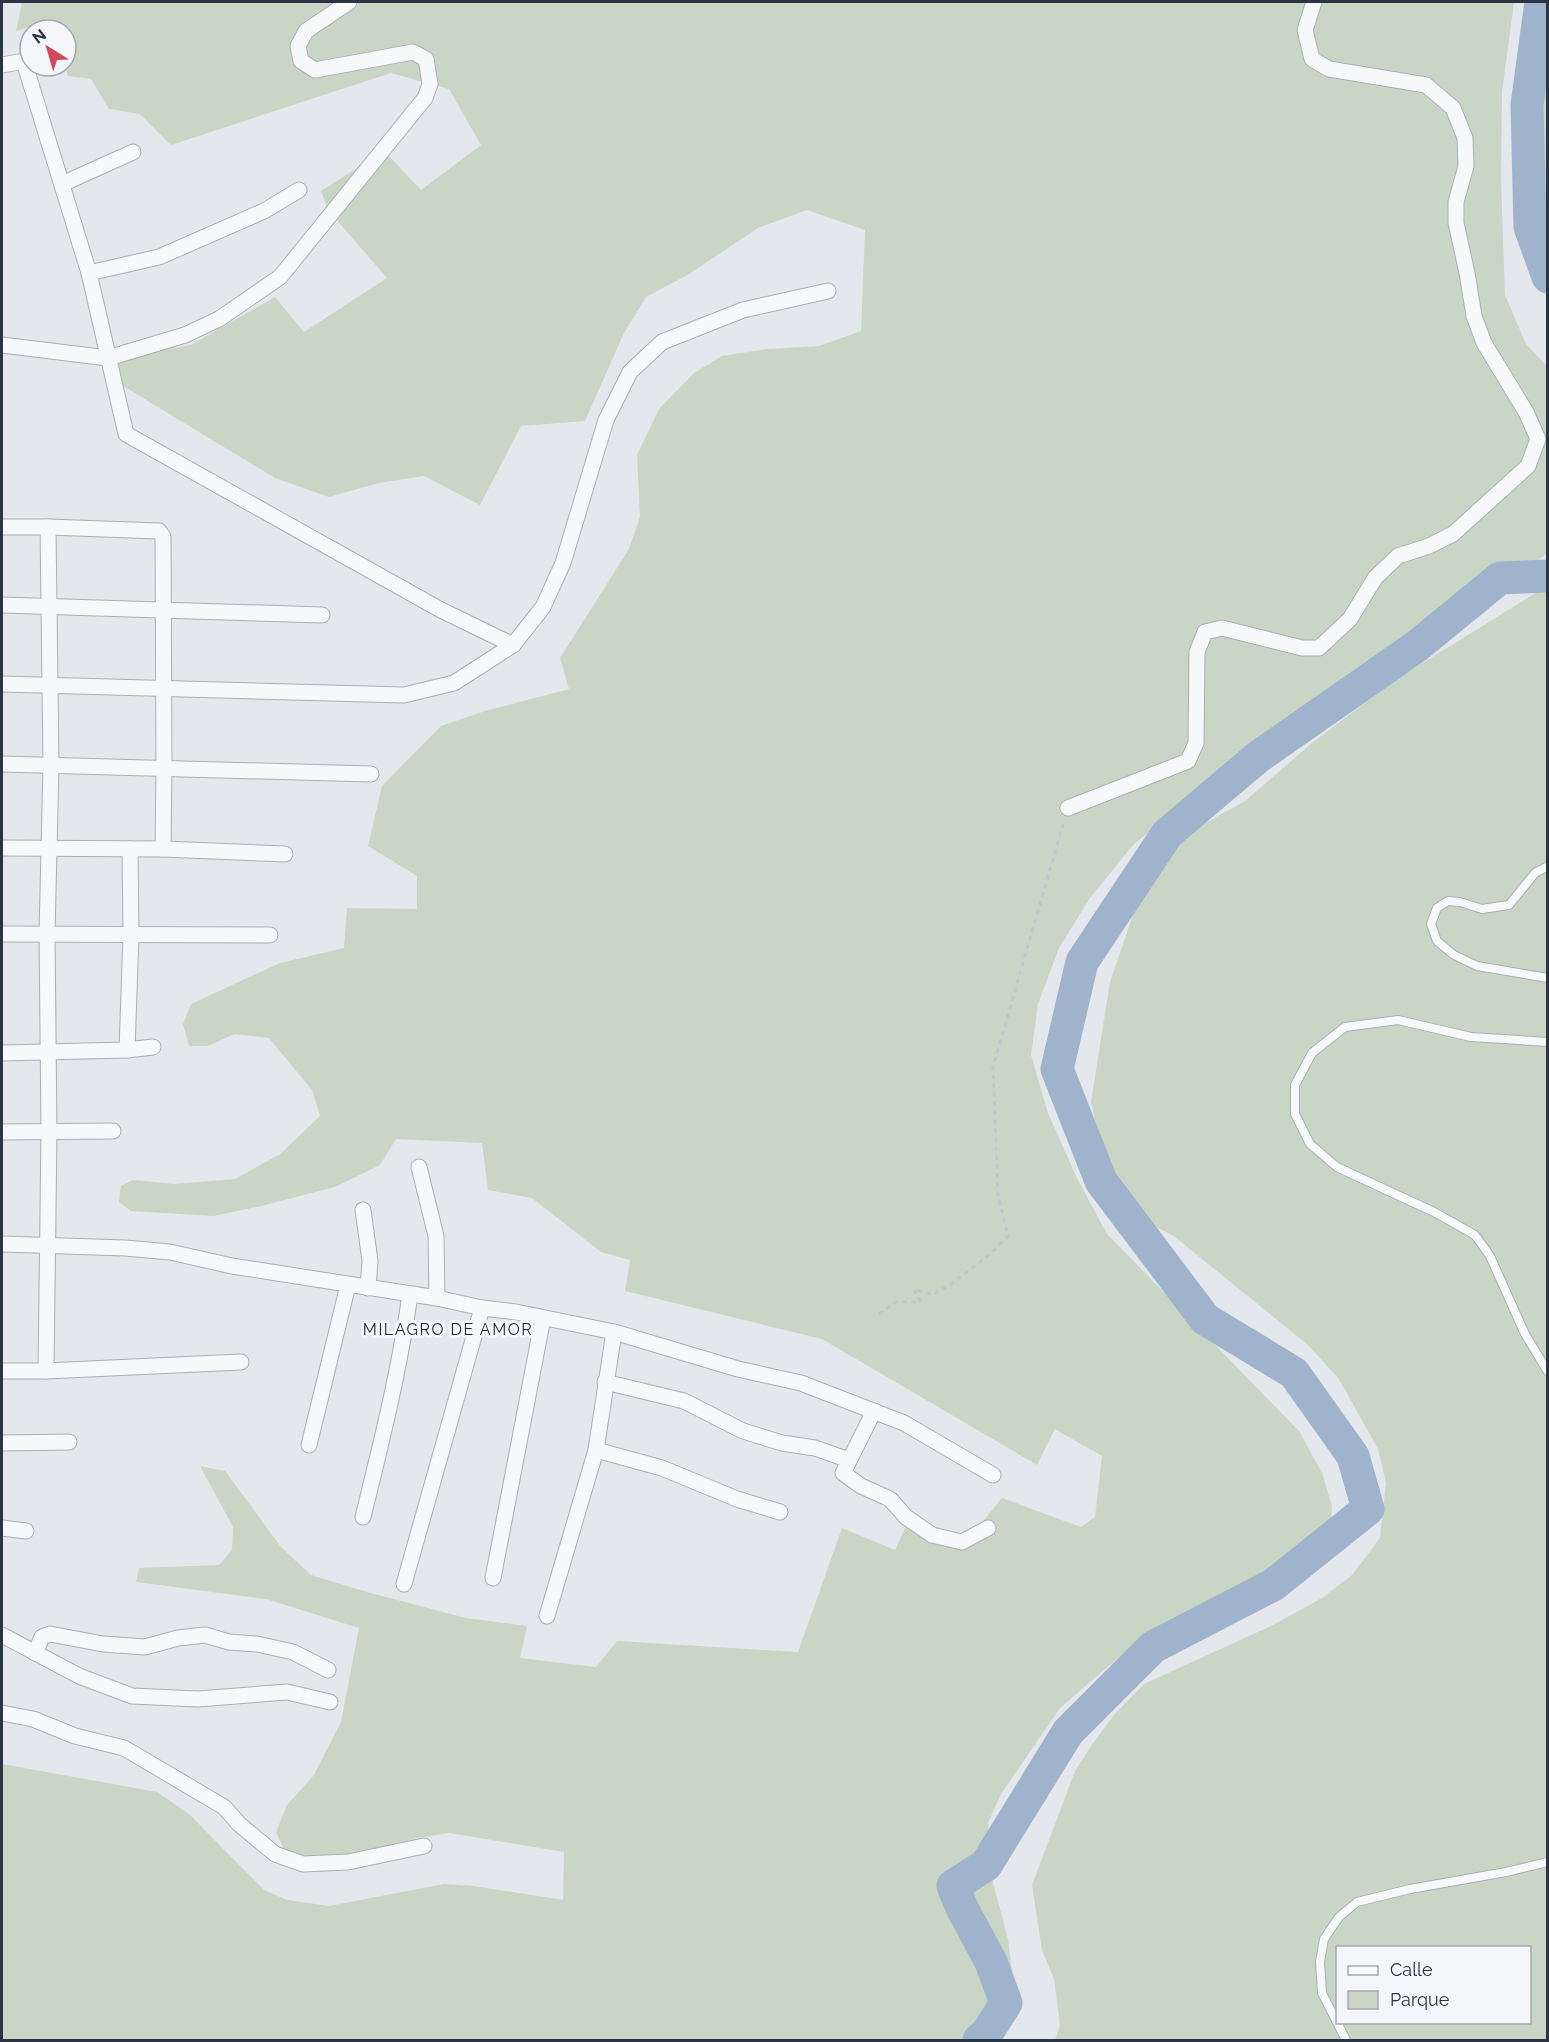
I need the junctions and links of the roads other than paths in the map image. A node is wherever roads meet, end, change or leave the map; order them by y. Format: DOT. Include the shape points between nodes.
graph roads {
  1 [pos="349,2"];
  2 [pos="1314,2"];
  3 [pos="2,65"];
  4 [pos="133,152"];
  5 [pos="62,184"];
  6 [pos="299,190"];
  7 [pos="89,273"];
  8 [pos="828,291"];
  9 [pos="2,345"];
  10 [pos="108,358"];
  11 [pos="2,527"];
  12 [pos="48,527"];
  13 [pos="2,605"];
  14 [pos="50,606"];
  15 [pos="164,610"];
  16 [pos="322,615"];
  17 [pos="513,645"];
  18 [pos="2,684"];
  19 [pos="51,685"];
  20 [pos="164,689"];
  21 [pos="2,764"];
  22 [pos="51,765"];
  23 [pos="164,768"];
  24 [pos="371,774"];
  25 [pos="1068,808"];
  26 [pos="2,848"];
  27 [pos="50,848"];
  28 [pos="130,849"];
  29 [pos="163,849"];
  30 [pos="285,854"];
  31 [pos="1548,866"];
  32 [pos="2,934"];
  33 [pos="46,934"];
  34 [pos="131,935"];
  35 [pos="270,935"];
  36 [pos="1548,978"];
  37 [pos="1548,1042"];
  38 [pos="153,1047"];
  39 [pos="127,1050"];
  40 [pos="48,1052"];
  41 [pos="2,1053"];
  42 [pos="49,1131"];
  43 [pos="113,1131"];
  44 [pos="2,1132"];
  45 [pos="419,1167"];
  46 [pos="363,1210"];
  47 [pos="2,1244"];
  48 [pos="48,1245"];
  49 [pos="348,1286"];
  50 [pos="368,1288"];
  51 [pos="410,1294"];
  52 [pos="436,1298"];
  53 [pos="482,1308"];
  54 [pos="543,1318"];
  55 [pos="614,1332"];
  56 [pos="241,1362"];
  57 [pos="2,1371"];
  58 [pos="46,1371"];
  59 [pos="1548,1371"];
  60 [pos="605,1382"];
  61 [pos="874,1411"];
  62 [pos="69,1442"];
  63 [pos="2,1443"];
  64 [pos="309,1445"];
  65 [pos="596,1450"];
  66 [pos="849,1460"];
  67 [pos="993,1474"];
  68 [pos="780,1512"];
  69 [pos="363,1517"];
  70 [pos="2,1527"];
  71 [pos="988,1528"];
  72 [pos="26,1532"];
  73 [pos="493,1578"];
  74 [pos="404,1584"];
  75 [pos="547,1616"];
  76 [pos="2,1635"];
  77 [pos="34,1653"];
  78 [pos="328,1670"];
  79 [pos="330,1702"];
  80 [pos="2,1713"];
  81 [pos="424,1846"];
  82 [pos="1548,1862"];
  83 [pos="1336,2020"];
  84 [pos="1338,2024"];
  85 [pos="1346,2040"];
  1 -- 10 [label="street" via="306,32 298,46 301,61 315,70 413,52 426,59 430,84 425,98 280,277 219,319"];
  2 -- 25 [label="street" via="1305,30 1312,59 1329,69 1426,85 1453,108 1465,138 1466,166 1456,202 1456,223 1474,316 1484,343 1538,439 1528,466 1453,534 1398,556 1375,578 1350,619 1319,648 1302,648 1222,628 1206,632 1197,652 1196,743 1188,761"];
  3 -- 5 [label="street" via="26,65"];
  4 -- 5 [label="street"];
  5 -- 7 [label="street"];
  6 -- 7 [label="street" via="264,211 159,257"];
  7 -- 10 [label="street"];
  8 -- 17 [label="street" via="743,310 662,342 630,372 606,420 563,563 543,607"];
  9 -- 10 [label="street"];
  10 -- 17 [label="street" via="126,434 431,604"];
  11 -- 12 [label="street"];
  12 -- 14 [label="street"];
  12 -- 15 [label="street" via="159,531 163,537"];
  13 -- 14 [label="street"];
  14 -- 15 [label="street"];
  14 -- 19 [label="street"];
  15 -- 16 [label="street"];
  15 -- 20 [label="street"];
  17 -- 20 [label="street" via="454,683 404,696"];
  18 -- 19 [label="street"];
  19 -- 20 [label="street"];
  19 -- 22 [label="street"];
  20 -- 23 [label="street"];
  21 -- 22 [label="street"];
  22 -- 23 [label="street"];
  22 -- 27 [label="street"];
  23 -- 24 [label="street"];
  23 -- 29 [label="street"];
  26 -- 27 [label="street"];
  27 -- 28 [label="street"];
  27 -- 33 [label="street"];
  28 -- 29 [label="street"];
  28 -- 34 [label="street"];
  29 -- 30 [label="street"];
  31 -- 36 [label="lane" via="1535,873 1509,905 1482,909 1448,901 1437,908 1431,924 1437,941 1477,966"];
  32 -- 33 [label="street"];
  33 -- 34 [label="street"];
  33 -- 40 [label="street"];
  34 -- 35 [label="street"];
  34 -- 39 [label="street"];
  37 -- 59 [label="lane" via="1471,1037 1398,1020 1345,1027 1312,1053 1295,1085 1294,1114 1310,1144 1337,1167 1475,1234"];
  38 -- 39 [label="street"];
  39 -- 40 [label="street"];
  40 -- 41 [label="street"];
  40 -- 42 [label="street"];
  42 -- 43 [label="street"];
  42 -- 44 [label="street"];
  42 -- 48 [label="street"];
  45 -- 52 [label="street" via="436,1236"];
  46 -- 50 [label="street" via="370,1261"];
  47 -- 48 [label="street"];
  48 -- 49 [label="street" via="170,1252"];
  48 -- 58 [label="street"];
  49 -- 50 [label="street"];
  49 -- 64 [label="street"];
  50 -- 51 [label="street"];
  51 -- 52 [label="street"];
  51 -- 69 [label="street"];
  52 -- 53 [label="street"];
  53 -- 54 [label="street"];
  53 -- 74 [label="street"];
  54 -- 55 [label="street"];
  54 -- 73 [label="street"];
  55 -- 60 [label="street"];
  55 -- 61 [label="street" via="738,1369 801,1383"];
  56 -- 58 [label="street"];
  57 -- 58 [label="street"];
  60 -- 65 [label="street"];
  60 -- 66 [label="street" via="684,1401 743,1431"];
  61 -- 66 [label="street"];
  61 -- 67 [label="street" via="904,1423"];
  62 -- 63 [label="street"];
  65 -- 68 [label="street" via="662,1468"];
  65 -- 75 [label="street"];
  66 -- 71 [label="street" via="843,1473 890,1499 906,1517 932,1535 962,1542"];
  70 -- 72 [label="street"];
  76 -- 77 [label="street"];
  77 -- 78 [label="street" via="42,1637 50,1634 145,1647 205,1635 293,1652"];
  77 -- 79 [label="street" via="132,1696 198,1699 287,1692"];
  80 -- 81 [label="street" via="124,1748 224,1806 275,1854 303,1864 348,1862"];
  82 -- 83 [label="lane" via="1357,1902 1339,1917 1324,1939 1320,1962 1323,1993"];
  84 -- 85 [label="lane"];
}
